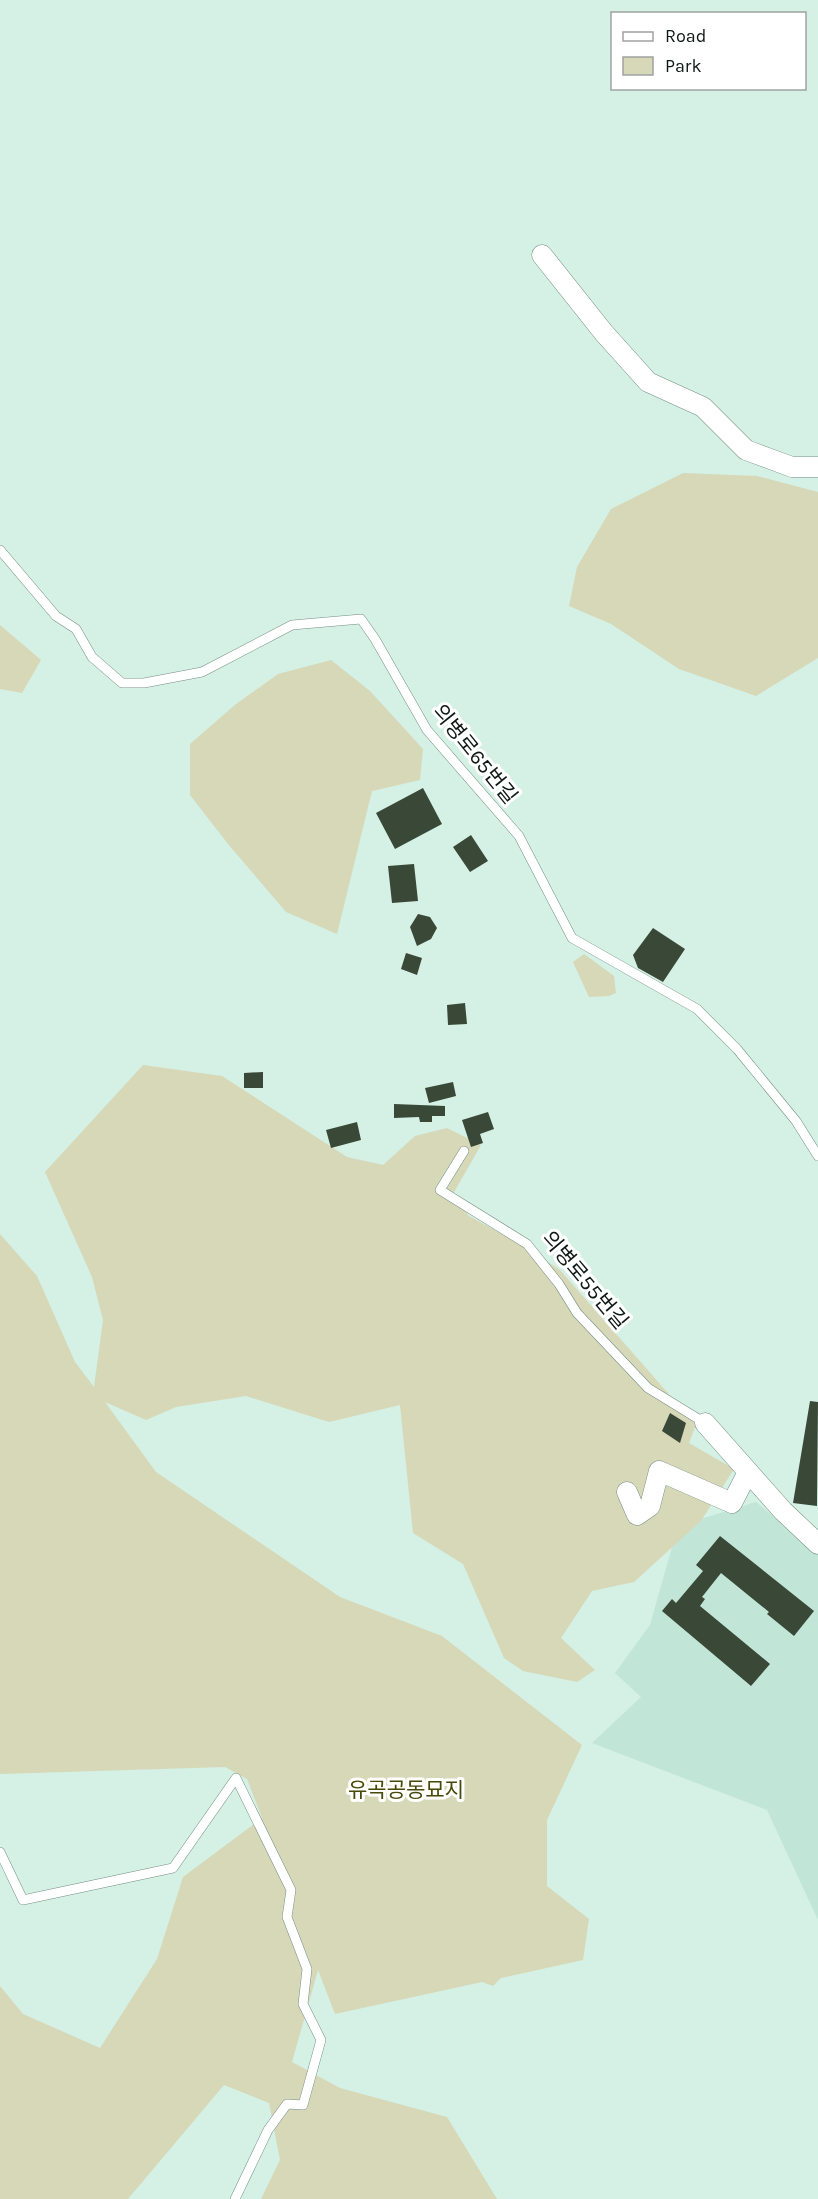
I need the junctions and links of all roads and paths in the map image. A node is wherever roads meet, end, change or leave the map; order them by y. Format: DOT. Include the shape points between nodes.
graph roads {
  1 [pos="542,255"];
  2 [pos="818,467"];
  3 [pos="0,550"];
  4 [pos="464,1151"];
  5 [pos="818,1156"];
  6 [pos="705,1423"];
  7 [pos="748,1472"];
  8 [pos="627,1492"];
  9 [pos="818,1544"];
  10 [pos="0,1851"];
  11 [pos="235,2199"];
  1 -- 2 [label="street" via="648,382 703,407 746,450 792,467"];
  3 -- 5 [label="lane, 의병로65번길" via="56,616 76,629 92,657 122,683 202,672 292,625 361,619 427,730 519,836 572,938 697,1009 745,1058 796,1121"];
  4 -- 6 [label="lane, 의병로55번길" via="440,1190 527,1244 577,1313 648,1388"];
  6 -- 7 [label="street, 의병로55번길"];
  7 -- 8 [label="street" via="732,1503 659,1471 650,1506 637,1515"];
  7 -- 9 [label="street, 의병로55번길"];
  10 -- 11 [label="lane" via="23,1900 173,1868 236,1778 291,1890 287,1917 307,1969 303,2004 321,2040 303,2105 287,2104 268,2130"];
}
